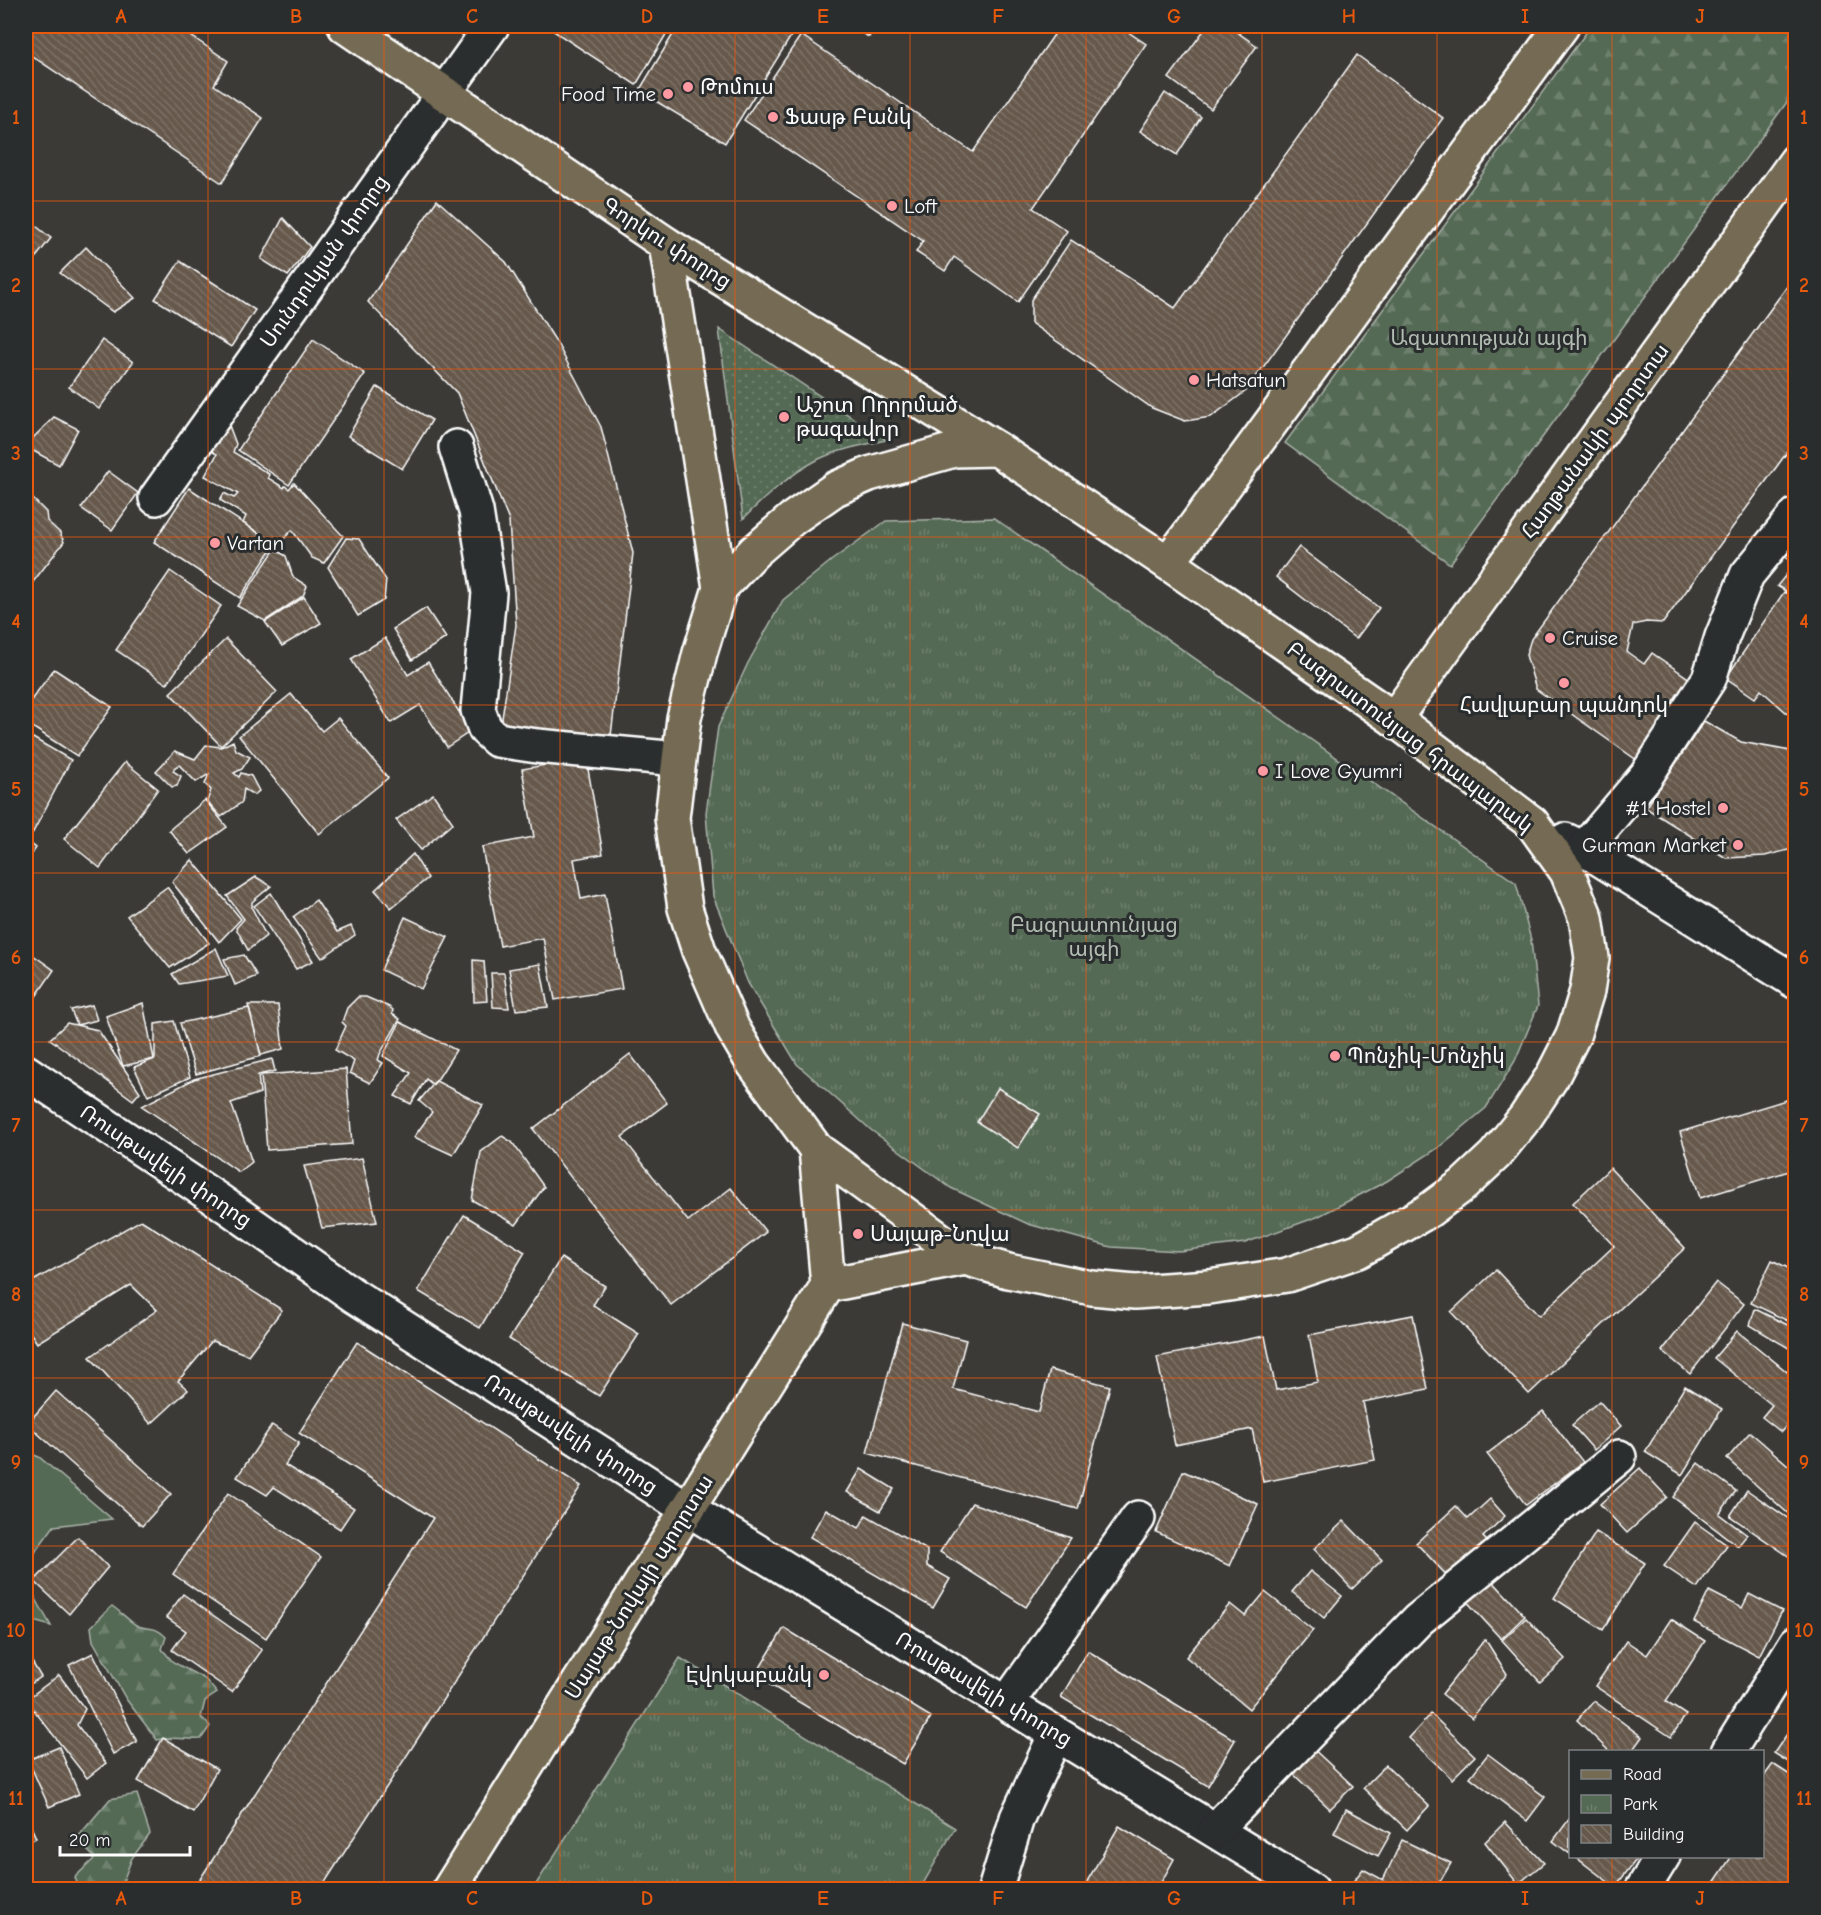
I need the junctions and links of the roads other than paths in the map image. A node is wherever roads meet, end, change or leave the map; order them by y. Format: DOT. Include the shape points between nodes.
graph roads {
  1 [pos="345,26"];
  2 [pos="492,26"];
  3 [pos="1562,26"];
  4 [pos="444,93"];
  5 [pos="1796,161"];
  6 [pos="666,244"];
  7 [pos="456,447"];
  8 [pos="997,449"];
  9 [pos="156,498"];
  10 [pos="1796,515"];
  11 [pos="1168,562"];
  12 [pos="720,588"];
  13 [pos="1394,719"];
  14 [pos="678,759"];
  15 [pos="1532,823"];
  16 [pos="1584,849"];
  17 [pos="1781,960"];
  18 [pos="1796,982"];
  19 [pos="33,1076"];
  20 [pos="816,1149"];
  21 [pos="965,1258"];
  22 [pos="828,1285"];
  23 [pos="1619,1457"];
  24 [pos="688,1509"];
  25 [pos="1138,1518"];
  26 [pos="1796,1643"];
  27 [pos="1006,1703"];
  28 [pos="1056,1734"];
  29 [pos="1729,1750"];
  30 [pos="1215,1830"];
  31 [pos="1662,1858"];
  32 [pos="449,1890"];
  33 [pos="995,1890"];
  34 [pos="1312,1890"];
  35 [pos="1642,1890"];
  1 -- 4 [label="main road, Գորկու փողոց"];
  2 -- 4 [label="street, Սունդուկյան փողոց"];
  3 -- 11 [label="main road"];
  4 -- 6 [label="main road, Գորկու փողոց"];
  4 -- 9 [label="street, Սունդուկյան փողոց"];
  5 -- 13 [label="main road, Հաղթանակի պողոտա"];
  6 -- 8 [label="main road, Գորկու փողոց"];
  6 -- 12 [label="main road"];
  7 -- 14 [label="street" via="476,511 489,594 478,710 484,729 497,740"];
  8 -- 11 [label="main road, Բագրատունյաց հրապարակ"];
  8 -- 12 [label="main road, Բագրատունյաց հրապարակ" via="954,450 869,474 835,489 784,525"];
  10 -- 16 [label="street" via="1747,575 1709,679 1646,776"];
  11 -- 13 [label="main road, Բագրատունյաց հրապարակ"];
  12 -- 14 [label="main road, Բագրատունյաց հրապարակ" via="684,718"];
  13 -- 15 [label="main road, Բագրատունյաց հրապարակ"];
  14 -- 20 [label="main road, Բագրատունյաց հրապարակ" via="672,818 685,908 699,951 738,1038"];
  15 -- 16 [label="street"];
  15 -- 21 [label="main road, Բագրատունյաց հրապարակ" via="1567,872 1586,918 1592,958 1587,991 1573,1036 1525,1118 1495,1155 1446,1198 1358,1251 1287,1275 1209,1287 1135,1292 1092,1288"];
  16 -- 17 [label="street"];
  17 -- 18 [label="street"];
  19 -- 24 [label="street, Ռուսթավելի փողոց" via="353,1295"];
  20 -- 21 [label="main road, Բագրատունյաց հրապարակ"];
  20 -- 22 [label="main road"];
  21 -- 22 [label="main road"];
  22 -- 24 [label="main road, Սայաթ-Նովայի պողոտա"];
  23 -- 30 [label="street" via="1418,1620"];
  24 -- 27 [label="street, Ռուսթավելի փողոց"];
  24 -- 32 [label="main road, Սայաթ-Նովայի պողոտա"];
  25 -- 27 [label="street"];
  26 -- 29 [label="street"];
  27 -- 28 [label="street, Ռուսթավելի փողոց"];
  28 -- 30 [label="street, Ռուսթավելի փողոց"];
  28 -- 33 [label="street" via="1017,1818"];
  30 -- 34 [label="street, Ռուսթավելի փողոց"];
  31 -- 35 [label="street"];
}
